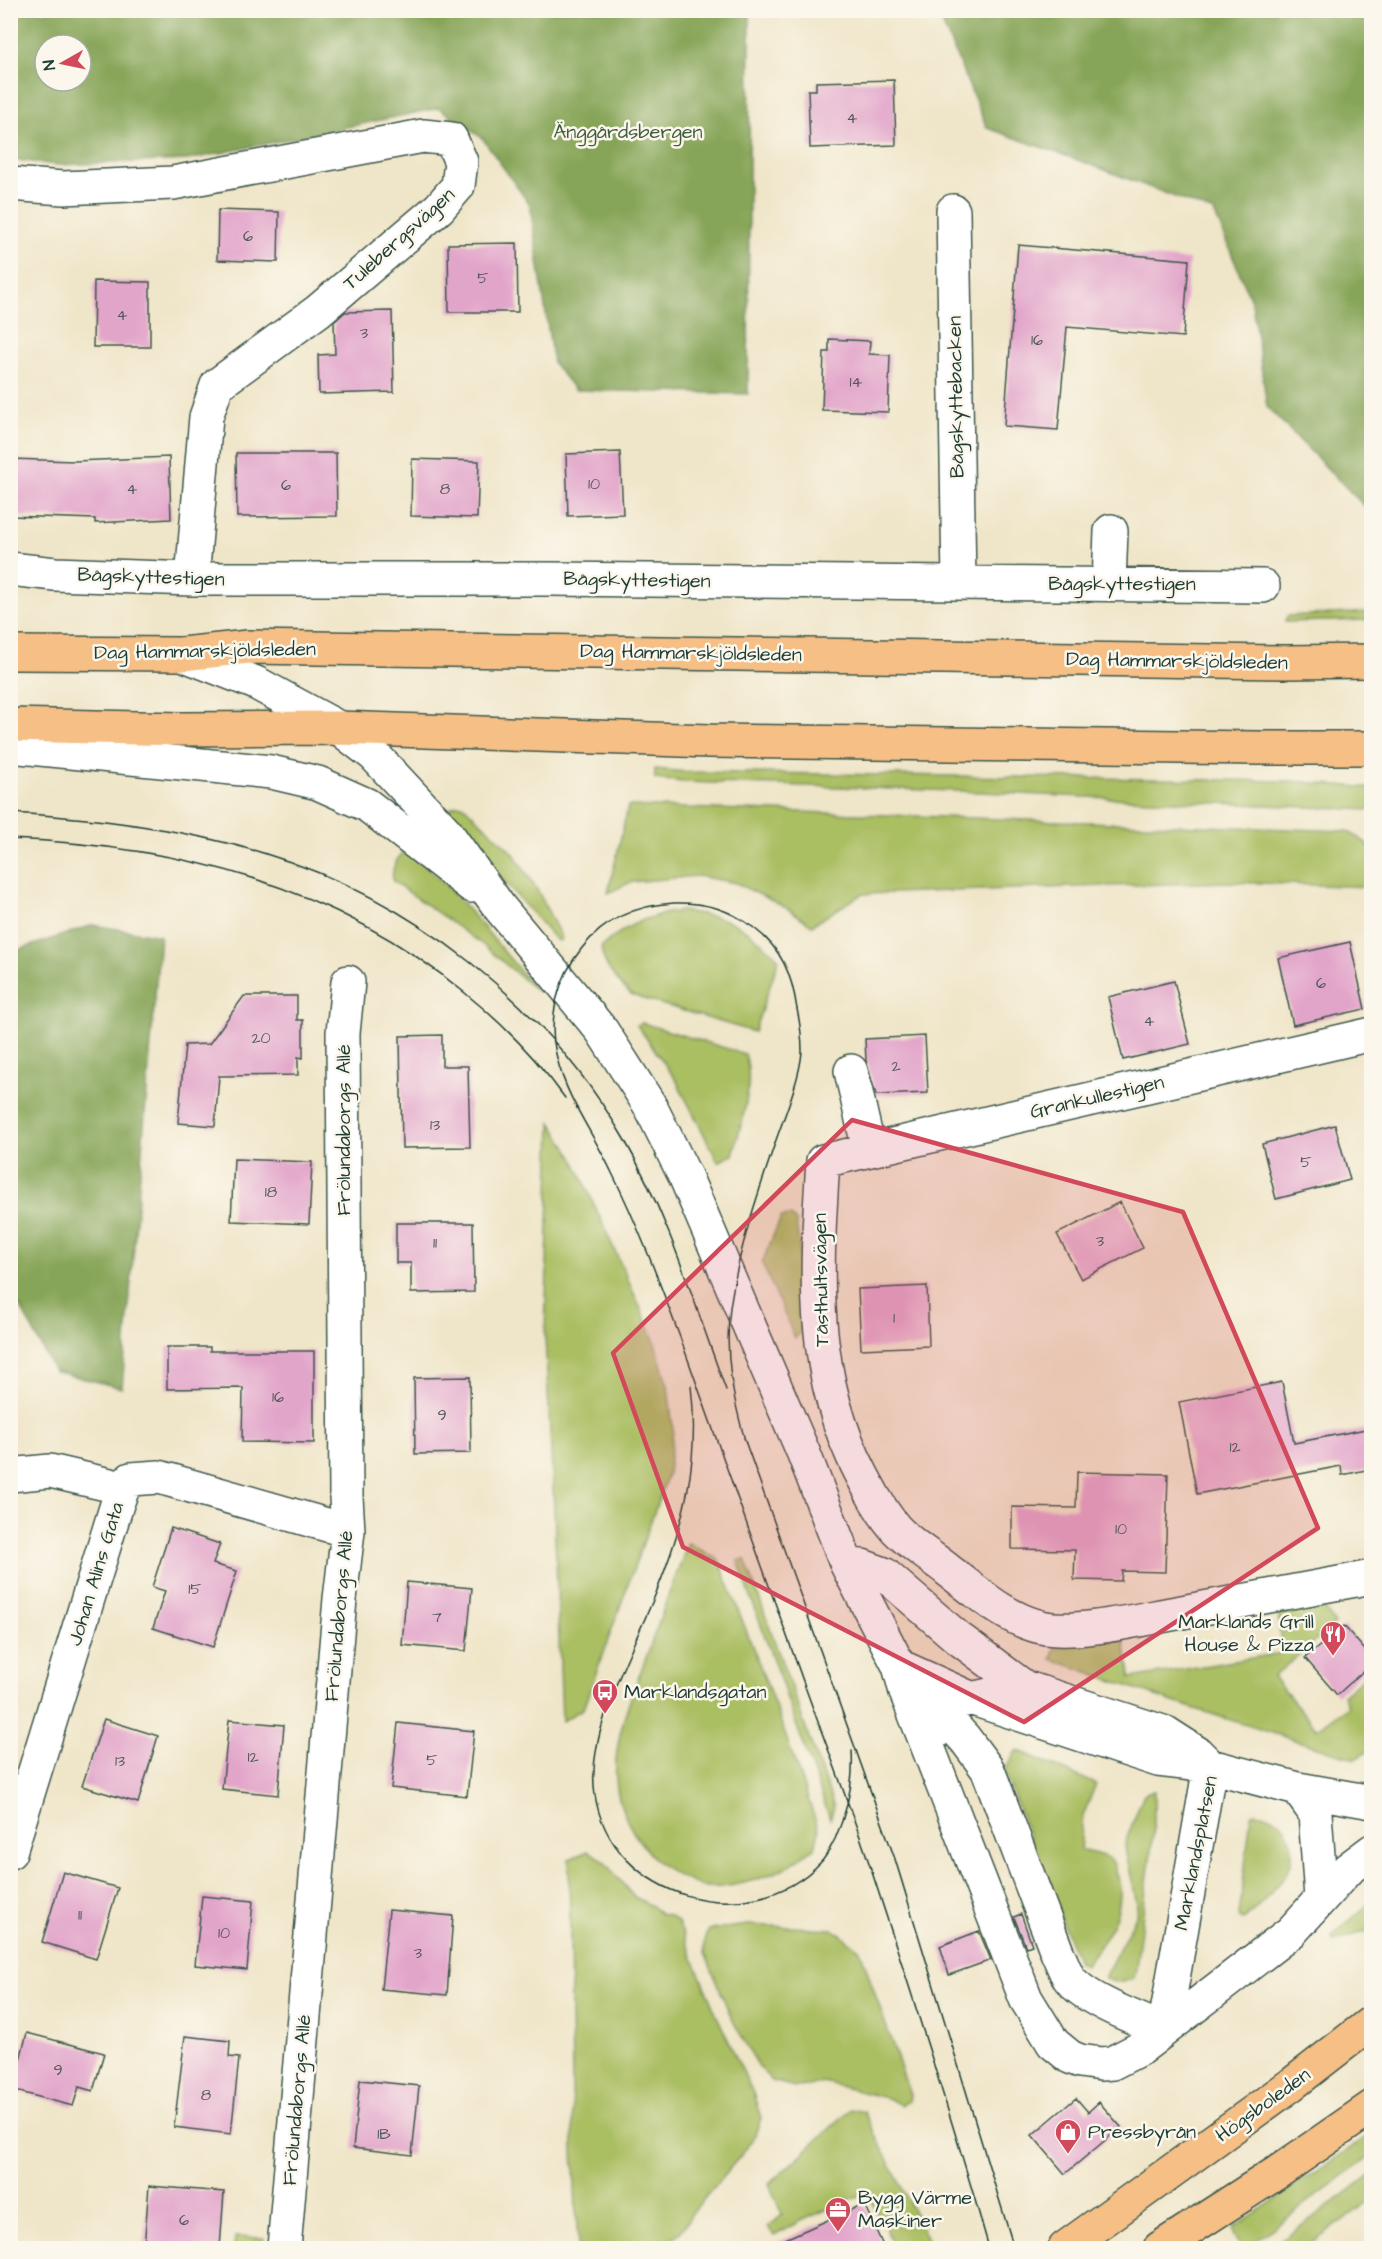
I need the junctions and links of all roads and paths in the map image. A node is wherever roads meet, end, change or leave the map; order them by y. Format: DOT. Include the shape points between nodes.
graph roads {
  1 [pos="10,184"];
  2 [pos="952,211"];
  3 [pos="1111,531"];
  4 [pos="10,569"];
  5 [pos="192,579"];
  6 [pos="959,583"];
  7 [pos="1109,584"];
  8 [pos="1263,586"];
  9 [pos="10,653"];
  10 [pos="182,654"];
  11 [pos="1371,661"];
  12 [pos="10,725"];
  13 [pos="339,728"];
  14 [pos="10,746"];
  15 [pos="1257,748"];
  16 [pos="1371,748"];
  17 [pos="1371,765"];
  18 [pos="500,908"];
  19 [pos="348,982"];
  20 [pos="1371,1034"];
  21 [pos="851,1071"];
  22 [pos="869,1150"];
  23 [pos="823,1161"];
  24 [pos="10,1475"];
  25 [pos="123,1488"];
  26 [pos="348,1531"];
  27 [pos="847,1565"];
  28 [pos="1371,1577"];
  29 [pos="1024,1687"];
  30 [pos="947,1720"];
  31 [pos="1210,1766"];
  32 [pos="1298,1789"];
  33 [pos="1371,1802"];
  34 [pos="1371,1851"];
  35 [pos="10,1852"];
  36 [pos="1321,1898"];
  37 [pos="1371,2022"];
  38 [pos="1164,2030"];
  39 [pos="1371,2107"];
  40 [pos="284,2248"];
  41 [pos="1065,2248"];
  42 [pos="1161,2248"];
  1 -- 5 [label="street, Tulebergsvägen" via="63,188 173,183 423,136 452,139 461,162 458,186 439,208 318,311 217,385 206,417"];
  2 -- 6 [label="street, Bågskyttebacken"];
  3 -- 7 [label="street"];
  4 -- 5 [label="street, Bågskyttestigen"];
  5 -- 6 [label="street, Bågskyttestigen"];
  6 -- 7 [label="street, Bågskyttestigen"];
  7 -- 8 [label="street, Bågskyttestigen"];
  9 -- 10 [label="main road, Dag Hammarskjöldsleden"];
  10 -- 11 [label="main road, Dag Hammarskjöldsleden" via="248,647 1286,663"];
  10 -- 13 [label="street" via="256,684"];
  12 -- 13 [label="main road"];
  13 -- 15 [label="main road" via="710,741"];
  13 -- 18 [label="street" via="374,755 446,832"];
  14 -- 18 [label="street" via="272,772 318,783 375,811"];
  15 -- 16 [label="main road"];
  15 -- 17 [label="main road"];
  18 -- 27 [label="street" via="602,1031 649,1104 686,1178 765,1361"];
  19 -- 26 [label="street, Frölundaborgs Allé" via="343,1033"];
  20 -- 22 [label="street, Grankullestigen"];
  21 -- 22 [label="street"];
  22 -- 23 [label="street, Grankullestigen"];
  23 -- 28 [label="street, Tåsthultsvägen" via="817,1253 822,1350 833,1405 855,1461 897,1529 999,1608 1042,1627 1066,1629 1121,1624"];
  24 -- 25 [label="street" via="50,1471"];
  25 -- 26 [label="street, Johan Alins Gata" via="131,1479 159,1478"];
  25 -- 35 [label="street, Johan Alins Gata"];
  26 -- 40 [label="street, Frölundaborgs Allé"];
  27 -- 29 [label="street" via="884,1574 958,1638"];
  27 -- 30 [label="street" via="899,1666"];
  29 -- 30 [label="street"];
  29 -- 31 [label="street" via="1166,1733"];
  30 -- 31 [label="street" via="1158,1760"];
  30 -- 38 [label="street" via="988,1770 1069,1977 1080,1988 1123,2013"];
  30 -- 38 [label="street" via="1026,1999 1053,2043 1080,2061 1112,2063"];
  31 -- 32 [label="street, Marklandsplatsen"];
  31 -- 38 [label="street, Marklandsplatsen"];
  32 -- 33 [label="street, Marklandsplatsen"];
  32 -- 36 [label="street" via="1315,1813"];
  34 -- 36 [label="street"];
  36 -- 38 [label="street" via="1291,1932"];
  37 -- 41 [label="main road, Högsboleden" via="1291,2085"];
  39 -- 42 [label="main road"];
}
